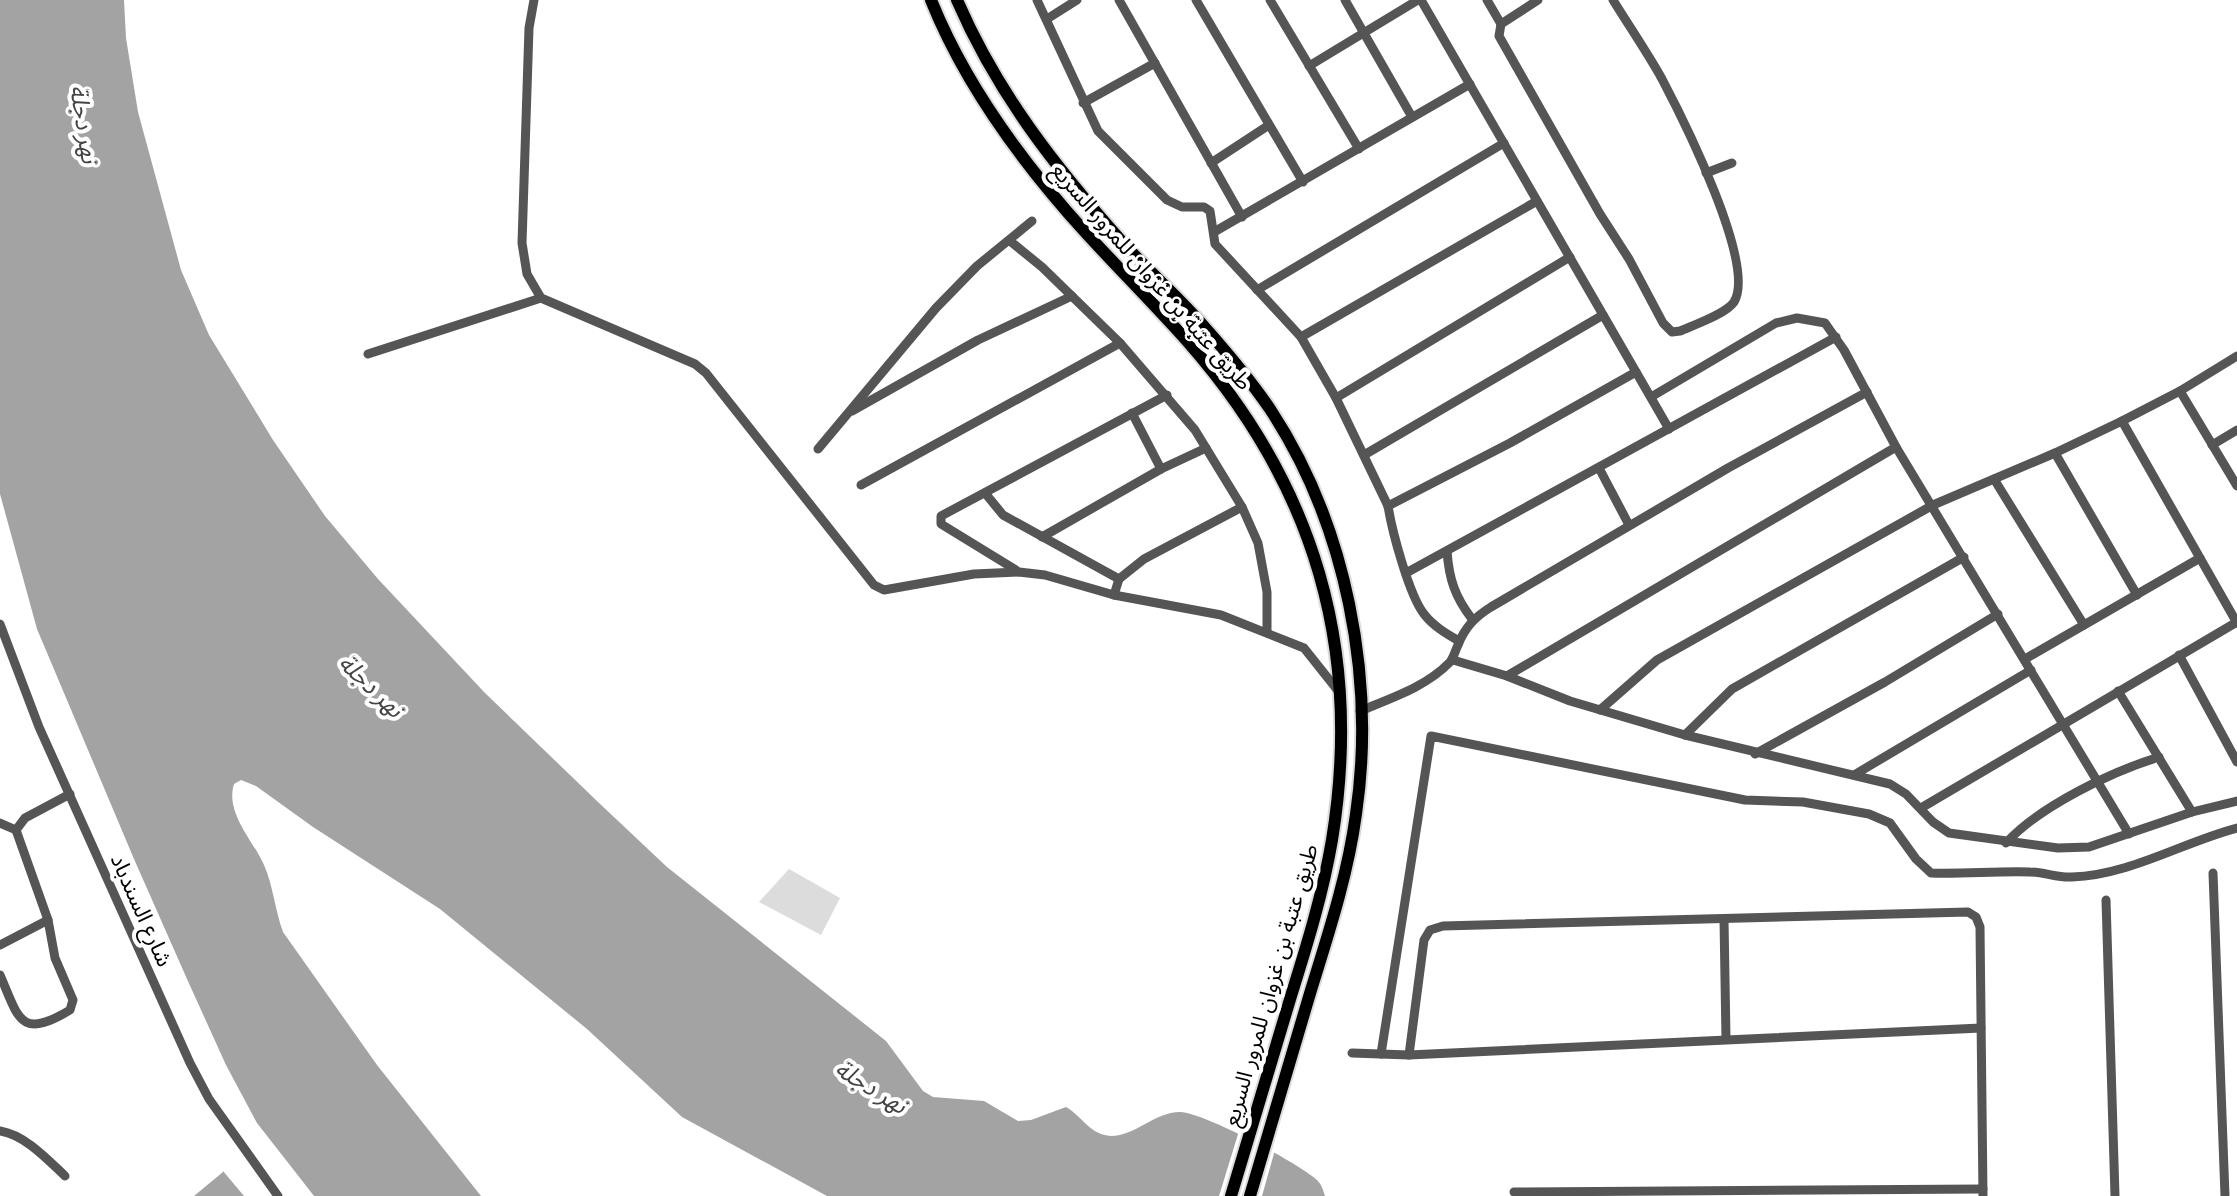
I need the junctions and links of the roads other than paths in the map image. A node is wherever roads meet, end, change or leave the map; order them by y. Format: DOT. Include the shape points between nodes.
graph roads {
  1 [pos="534,0"];
  2 [pos="931,0"];
  3 [pos="957,0"];
  4 [pos="1037,0"];
  5 [pos="1077,0"];
  6 [pos="1119,0"];
  7 [pos="1196,0"];
  8 [pos="1270,0"];
  9 [pos="1345,0"];
  10 [pos="1420,0"];
  11 [pos="1487,0"];
  12 [pos="1538,0"];
  13 [pos="1613,0"];
  14 [pos="1047,19"];
  15 [pos="1501,24"];
  16 [pos="1363,32"];
  17 [pos="1155,63"];
  18 [pos="1309,66"];
  19 [pos="1470,84"];
  20 [pos="1083,103"];
  21 [pos="1412,117"];
  22 [pos="1269,125"];
  23 [pos="1504,143"];
  24 [pos="1359,149"];
  25 [pos="1211,163"];
  26 [pos="1732,163"];
  27 [pos="1706,173"];
  28 [pos="1303,182"];
  29 [pos="1537,201"];
  30 [pos="1242,217"];
  31 [pos="1032,221"];
  32 [pos="1214,232"];
  33 [pos="1010,241"];
  34 [pos="1570,257"];
  35 [pos="1257,290"];
  36 [pos="1072,296"];
  37 [pos="541,298"];
  38 [pos="1603,315"];
  39 [pos="1301,337"];
  40 [pos="1836,337"];
  41 [pos="1120,343"];
  42 [pos="368,354"];
  43 [pos="2237,356"];
  44 [pos="1636,372"];
  45 [pos="2180,391"];
  46 [pos="1867,392"];
  47 [pos="1167,395"];
  48 [pos="1651,397"];
  49 [pos="1336,398"];
  50 [pos="1132,413"];
  51 [pos="846,415"];
  52 [pos="2122,421"];
  53 [pos="1669,429"];
  54 [pos="2237,430"];
  55 [pos="2212,445"];
  56 [pos="1896,447"];
  57 [pos="1206,448"];
  58 [pos="818,449"];
  59 [pos="2055,453"];
  60 [pos="1364,455"];
  61 [pos="1599,468"];
  62 [pos="1161,469"];
  63 [pos="1994,479"];
  64 [pos="861,485"];
  65 [pos="2237,486"];
  66 [pos="985,493"];
  67 [pos="1933,505"];
  68 [pos="1388,506"];
  69 [pos="1242,507"];
  70 [pos="1629,525"];
  71 [pos="1042,537"];
  72 [pos="1447,551"];
  73 [pos="1964,557"];
  74 [pos="2200,558"];
  75 [pos="1019,572"];
  76 [pos="1406,573"];
  77 [pos="1119,579"];
  78 [pos="1114,595"];
  79 [pos="2137,595"];
  80 [pos="2233,605"];
  81 [pos="1998,614"];
  82 [pos="1472,619"];
  83 [pos="2237,622"];
  84 [pos="2084,625"];
  85 [pos="1,630"];
  86 [pos="1267,632"];
  87 [pos="1459,641"];
  88 [pos="2179,655"];
  89 [pos="2025,659"];
  90 [pos="1453,660"];
  91 [pos="2031,670"];
  92 [pos="1507,676"];
  93 [pos="2118,691"];
  94 [pos="1341,695"];
  95 [pos="1600,710"];
  96 [pos="1360,711"];
  97 [pos="2063,723"];
  98 [pos="1685,735"];
  99 [pos="1755,754"];
  100 [pos="2159,757"];
  101 [pos="2237,762"];
  102 [pos="1854,775"];
  103 [pos="2098,781"];
  104 [pos="70,794"];
  105 [pos="2237,801"];
  106 [pos="1921,808"];
  107 [pos="2192,812"];
  108 [pos="0,823"];
  109 [pos="2237,828"];
  110 [pos="16,830"];
  111 [pos="2129,834"];
  112 [pos="2006,843"];
  113 [pos="2213,873"];
  114 [pos="2106,900"];
  115 [pos="1724,919"];
  116 [pos="48,920"];
  117 [pos="0,945"];
  118 [pos="0,975"];
  119 [pos="1981,1028"];
  120 [pos="1726,1039"];
  121 [pos="1352,1053"];
  122 [pos="1381,1054"];
  123 [pos="1409,1055"];
  124 [pos="0,1131"];
  125 [pos="65,1176"];
  126 [pos="1514,1192"];
  127 [pos="1983,1192"];
  128 [pos="278,1196"];
  129 [pos="1231,1196"];
  130 [pos="1250,1196"];
  131 [pos="2115,1196"];
  132 [pos="2225,1196"];
  1 -- 37 [label="street" via="522,243 527,274"];
  2 -- 94 [label="highway, طريق عتبة بن غزوان للمرور السريع" via="964,69 1020,153 1222,382 1270,453 1302,519 1318,568"];
  3 -- 96 [label="highway, طريق عتبة بن غزوان للمرور السريع" via="1001,88 1044,150 1125,245 1206,328 1282,428 1314,493 1339,564 1355,642"];
  4 -- 14 [label="street"];
  5 -- 14 [label="street"];
  6 -- 17 [label="street"];
  7 -- 22 [label="street"];
  8 -- 18 [label="street"];
  9 -- 16 [label="street"];
  10 -- 16 [label="street"];
  10 -- 19 [label="street"];
  11 -- 15 [label="street"];
  12 -- 15 [label="street"];
  13 -- 27 [label="street" via="1662,79"];
  14 -- 20 [label="street"];
  15 -- 27 [label="street" via="1499,36 1672,332 1729,308 1737,295 1733,240"];
  16 -- 18 [label="street"];
  16 -- 21 [label="street"];
  17 -- 20 [label="street"];
  17 -- 25 [label="street"];
  18 -- 24 [label="street"];
  19 -- 21 [label="street"];
  19 -- 23 [label="street"];
  20 -- 32 [label="street" via="1098,131 1167,200 1210,211"];
  21 -- 24 [label="street"];
  22 -- 25 [label="street"];
  22 -- 28 [label="street"];
  23 -- 29 [label="street"];
  23 -- 35 [label="street"];
  24 -- 28 [label="street"];
  25 -- 30 [label="street"];
  26 -- 27 [label="street"];
  28 -- 30 [label="street"];
  29 -- 34 [label="street"];
  29 -- 39 [label="street"];
  30 -- 32 [label="street"];
  31 -- 33 [label="street"];
  32 -- 35 [label="street" via="1215,244"];
  33 -- 36 [label="street"];
  33 -- 51 [label="street" via="936,308"];
  34 -- 38 [label="street"];
  34 -- 49 [label="street"];
  35 -- 39 [label="street"];
  36 -- 41 [label="street"];
  36 -- 51 [label="street" via="978,340"];
  37 -- 42 [label="street"];
  37 -- 75 [label="street" via="706,373 874,585 884,590"];
  38 -- 44 [label="street"];
  38 -- 60 [label="street"];
  39 -- 49 [label="street"];
  40 -- 46 [label="street"];
  40 -- 48 [label="street" via="1825,323 1813,319 1776,323"];
  40 -- 53 [label="street"];
  41 -- 47 [label="street"];
  41 -- 64 [label="street"];
  43 -- 45 [label="street"];
  44 -- 48 [label="street"];
  44 -- 68 [label="street"];
  45 -- 52 [label="street"];
  45 -- 55 [label="street"];
  46 -- 56 [label="street"];
  46 -- 70 [label="street"];
  47 -- 50 [label="street"];
  47 -- 57 [label="street"];
  48 -- 53 [label="street"];
  49 -- 60 [label="street"];
  50 -- 62 [label="street"];
  50 -- 66 [label="street"];
  51 -- 58 [label="street"];
  52 -- 59 [label="street"];
  52 -- 74 [label="street"];
  53 -- 61 [label="street"];
  54 -- 55 [label="street"];
  55 -- 65 [label="street"];
  56 -- 67 [label="street"];
  56 -- 92 [label="street"];
  57 -- 62 [label="street"];
  57 -- 69 [label="street"];
  59 -- 63 [label="street"];
  59 -- 79 [label="street"];
  60 -- 68 [label="street"];
  61 -- 70 [label="street"];
  61 -- 72 [label="street"];
  62 -- 71 [label="street"];
  63 -- 67 [label="street"];
  63 -- 84 [label="street"];
  66 -- 71 [label="street" via="1003,515"];
  66 -- 75 [label="street" via="941,516 941,524"];
  67 -- 73 [label="street"];
  67 -- 95 [label="street" via="1657,660"];
  68 -- 76 [label="street"];
  69 -- 77 [label="street" via="1164,547"];
  69 -- 86 [label="street" via="1263,564"];
  70 -- 82 [label="street"];
  71 -- 77 [label="street"];
  72 -- 76 [label="street"];
  72 -- 82 [label="street" via="1451,585"];
  73 -- 81 [label="street"];
  73 -- 98 [label="street" via="1732,689"];
  74 -- 79 [label="street"];
  74 -- 80 [label="street"];
  75 -- 78 [label="street"];
  76 -- 87 [label="street" via="1423,613"];
  77 -- 78 [label="street"];
  78 -- 86 [label="street" via="1221,615"];
  79 -- 84 [label="street"];
  80 -- 83 [label="street"];
  81 -- 89 [label="street"];
  81 -- 99 [label="street"];
  82 -- 87 [label="street"];
  83 -- 88 [label="street"];
  84 -- 89 [label="street"];
  85 -- 104 [label="street, شارع السندباد"];
  86 -- 94 [label="street" via="1304,648"];
  87 -- 90 [label="street"];
  88 -- 93 [label="street"];
  88 -- 101 [label="street"];
  89 -- 91 [label="street"];
  90 -- 92 [label="street"];
  90 -- 96 [label="street" via="1412,690"];
  91 -- 97 [label="street"];
  91 -- 102 [label="street"];
  92 -- 95 [label="street"];
  93 -- 97 [label="street"];
  93 -- 100 [label="street"];
  94 -- 129 [label="highway, طريق عتبة بن غزوان للمرور السريع" via="1336,814 1319,901"];
  95 -- 98 [label="street"];
  96 -- 130 [label="highway, طريق عتبة بن غزوان للمرور السريع" via="1356,816 1344,876"];
  97 -- 103 [label="street"];
  97 -- 106 [label="street"];
  98 -- 99 [label="street"];
  99 -- 102 [label="street"];
  100 -- 103 [label="street"];
  100 -- 107 [label="street"];
  102 -- 106 [label="street" via="1890,784"];
  103 -- 111 [label="street"];
  103 -- 112 [label="street"];
  104 -- 110 [label="street" via="25,818"];
  104 -- 128 [label="street, شارع السندباد" via="190,1063 209,1099"];
  105 -- 107 [label="street"];
  106 -- 112 [label="street" via="1949,833"];
  107 -- 111 [label="street"];
  108 -- 110 [label="street"];
  109 -- 122 [label="street" via="2147,860 2072,877 1931,873 1890,823 1869,814 1803,802 1745,800 1431,736"];
  110 -- 116 [label="street"];
  111 -- 112 [label="street" via="2089,847"];
  113 -- 132 [label="street"];
  114 -- 131 [label="street"];
  115 -- 119 [label="street" via="1968,912 1980,927"];
  115 -- 120 [label="street"];
  115 -- 123 [label="street" via="1430,930 1424,940"];
  116 -- 117 [label="street"];
  116 -- 118 [label="street" via="55,958 73,1000 70,1010 34,1026 18,1017"];
  119 -- 120 [label="street"];
  119 -- 127 [label="street"];
  120 -- 123 [label="street"];
  121 -- 122 [label="street"];
  122 -- 123 [label="street"];
  124 -- 125 [label="street" via="11,1133"];
  126 -- 127 [label="street"];
}
